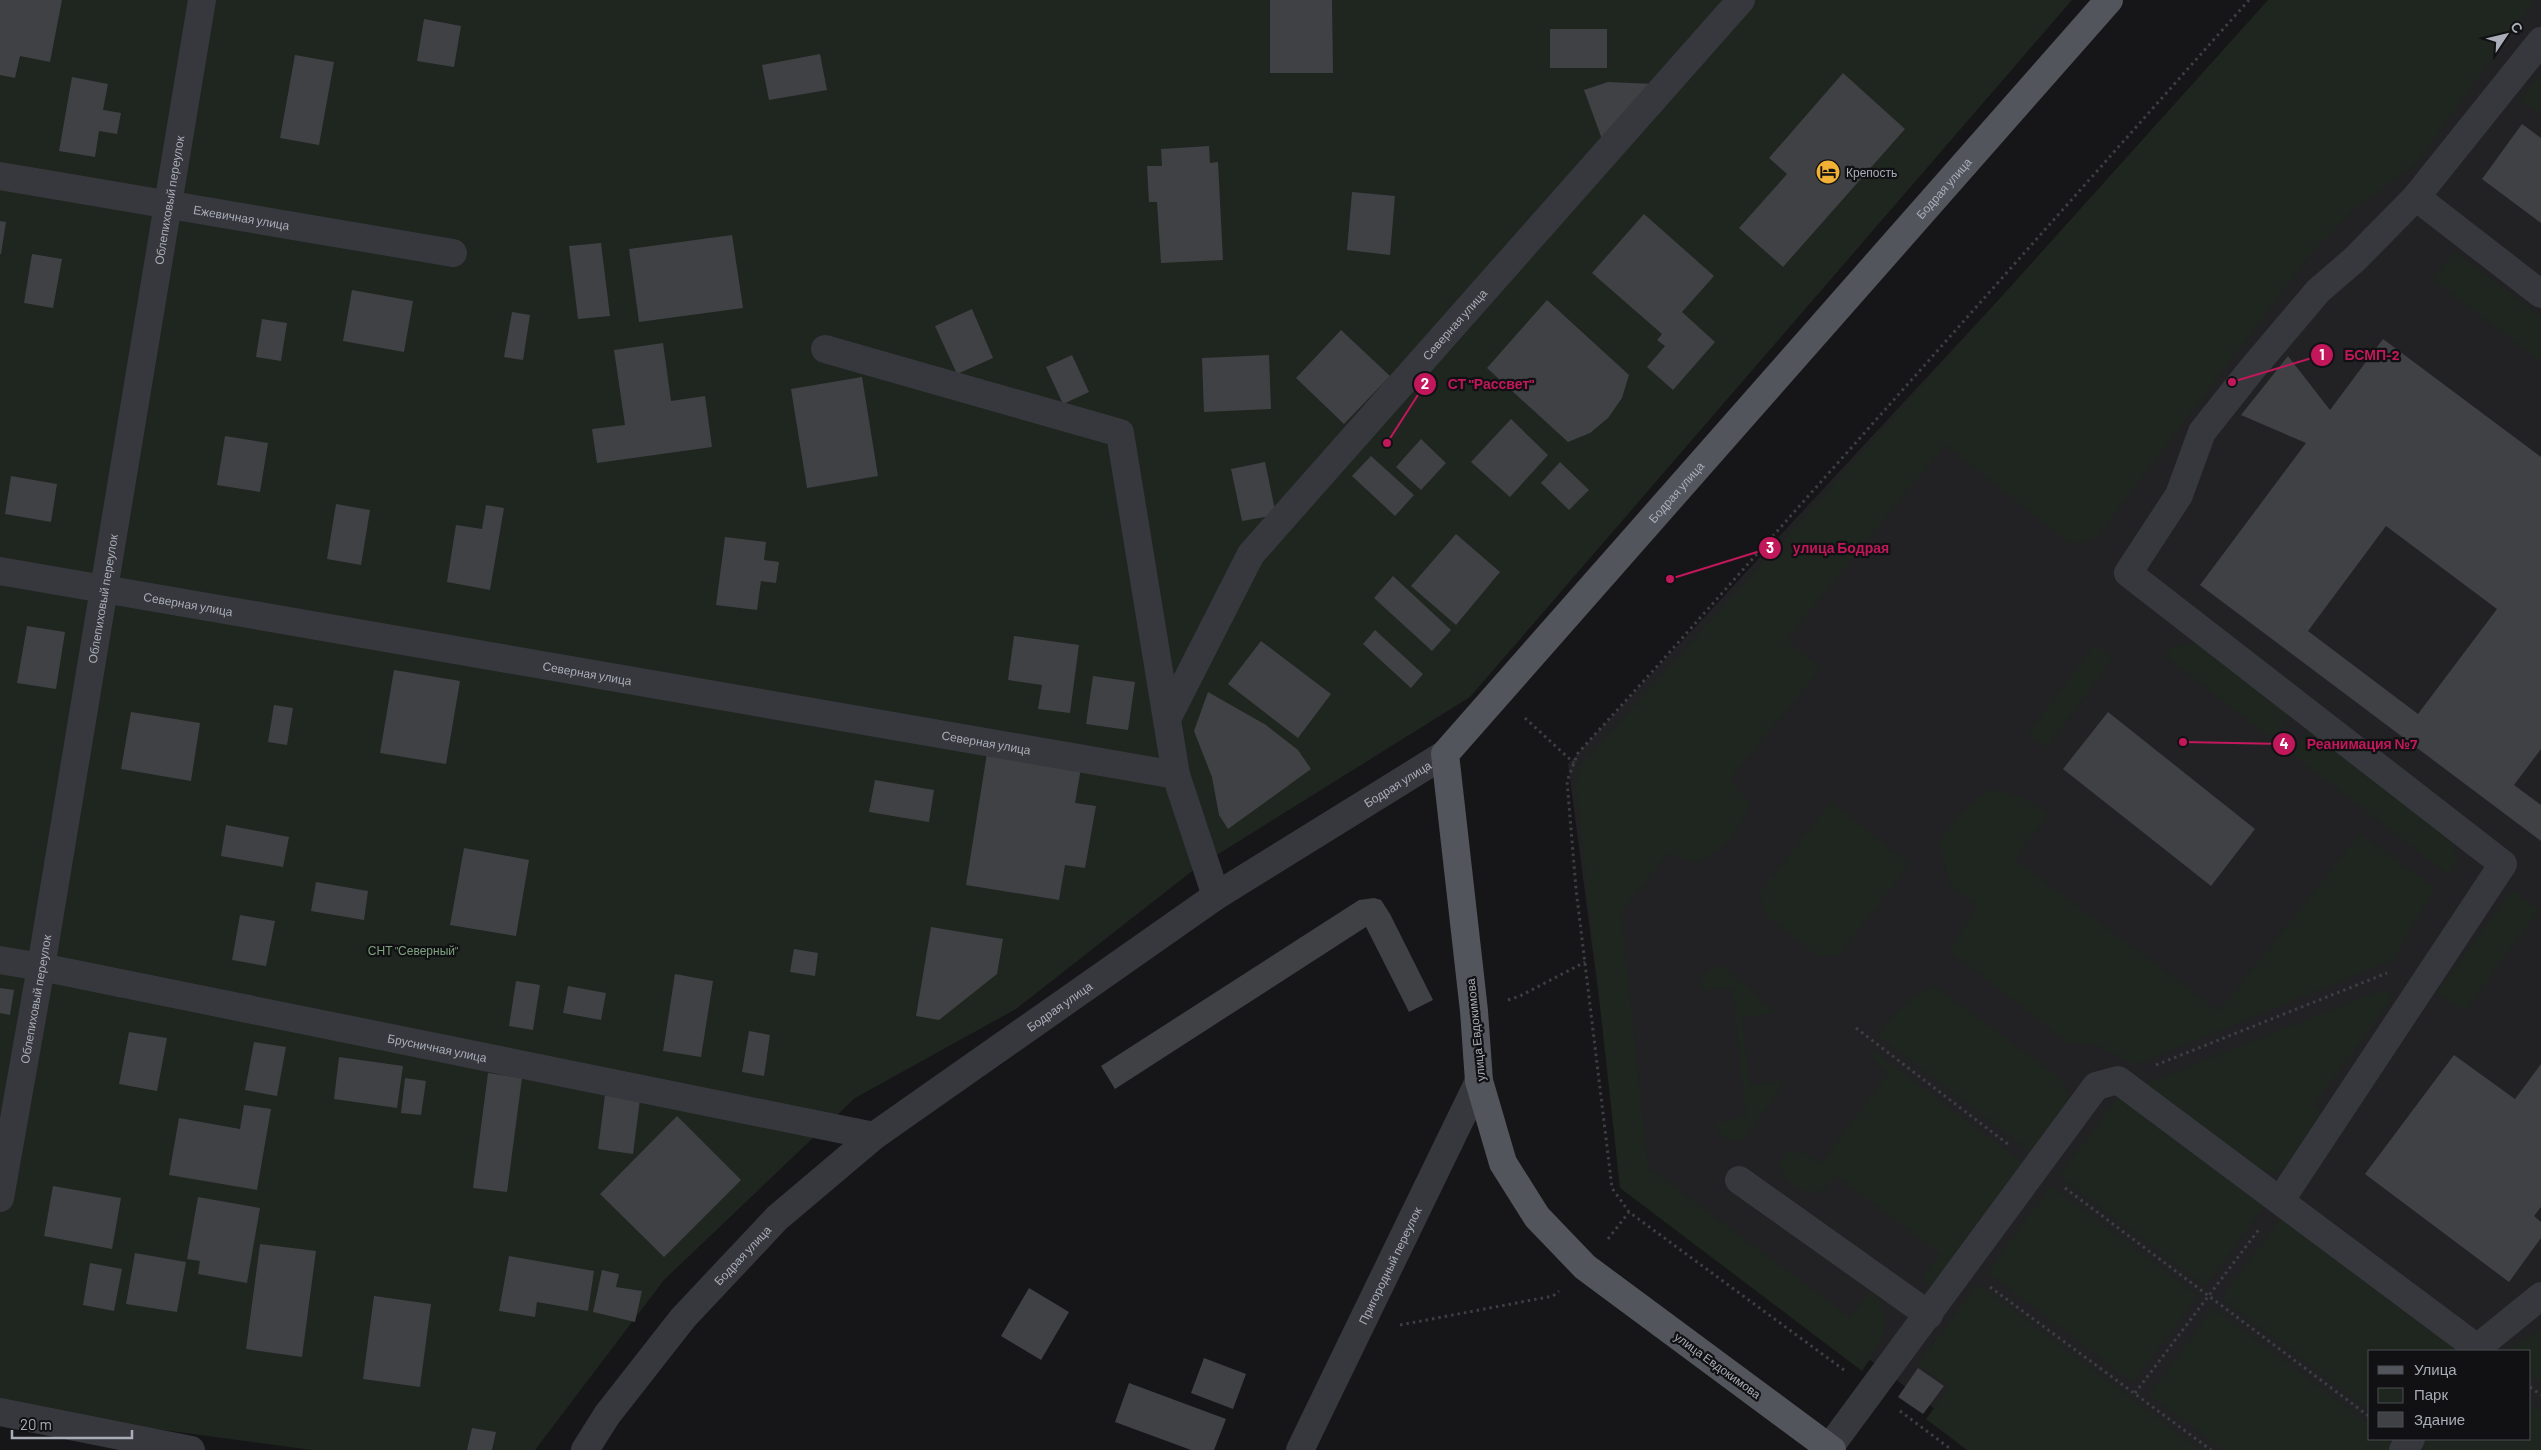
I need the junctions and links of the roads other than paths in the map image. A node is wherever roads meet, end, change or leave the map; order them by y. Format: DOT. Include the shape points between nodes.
graph roads {
  1 [pos="202,0"];
  2 [pos="1741,0"];
  3 [pos="2110,0"];
  4 [pos="2541,41"];
  5 [pos="0,176"];
  6 [pos="2416,197"];
  7 [pos="166,205"];
  8 [pos="453,252"];
  9 [pos="2541,294"];
  10 [pos="825,349"];
  11 [pos="0,571"];
  12 [pos="103,589"];
  13 [pos="1166,719"];
  14 [pos="1445,754"];
  15 [pos="1176,774"];
  16 [pos="1216,896"];
  17 [pos="0,960"];
  18 [pos="41,967"];
  19 [pos="1479,1081"];
  20 [pos="874,1136"];
  21 [pos="1739,1180"];
  22 [pos="0,1198"];
  23 [pos="2280,1201"];
  24 [pos="2541,1296"];
  25 [pos="1929,1314"];
  26 [pos="2476,1350"];
  27 [pos="0,1412"];
  28 [pos="1831,1449"];
  29 [pos="191,1450"];
  30 [pos="585,1450"];
  31 [pos="1300,1450"];
  1 -- 7 [label="street, Облепиховый переулок"];
  2 -- 13 [label="street, Северная улица" via="1252,554"];
  3 -- 14 [label="main road, Бодрая улица"];
  4 -- 6 [label="street"];
  5 -- 7 [label="street, Ежевичная улица"];
  6 -- 9 [label="street"];
  6 -- 23 [label="street" via="2354,260 2318,291 2202,432 2180,495 2128,574 2503,864"];
  7 -- 8 [label="street, Ежевичная улица"];
  7 -- 12 [label="street, Облепиховый переулок"];
  10 -- 13 [label="street" via="1120,432"];
  11 -- 12 [label="street, Северная улица"];
  12 -- 15 [label="street, Северная улица"];
  12 -- 18 [label="street, Облепиховый переулок"];
  13 -- 15 [label="street"];
  14 -- 16 [label="street, Бодрая улица"];
  14 -- 19 [label="main road, улица Евдокимова"];
  15 -- 16 [label="street"];
  16 -- 20 [label="street, Бодрая улица"];
  17 -- 18 [label="street, Брусничная улица"];
  18 -- 20 [label="street, Брусничная улица"];
  18 -- 22 [label="street, Облепиховый переулок"];
  19 -- 28 [label="main road, улица Евдокимова" via="1503,1162 1537,1216 1585,1267"];
  19 -- 31 [label="street, Пригородный переулок"];
  20 -- 30 [label="street, Бодрая улица" via="776,1218 690,1311 607,1415"];
  21 -- 25 [label="street"];
  23 -- 25 [label="street" via="2118,1080 2096,1086"];
  23 -- 26 [label="street"];
  24 -- 26 [label="street"];
  25 -- 28 [label="street"];
  27 -- 29 [label="street"];
}
